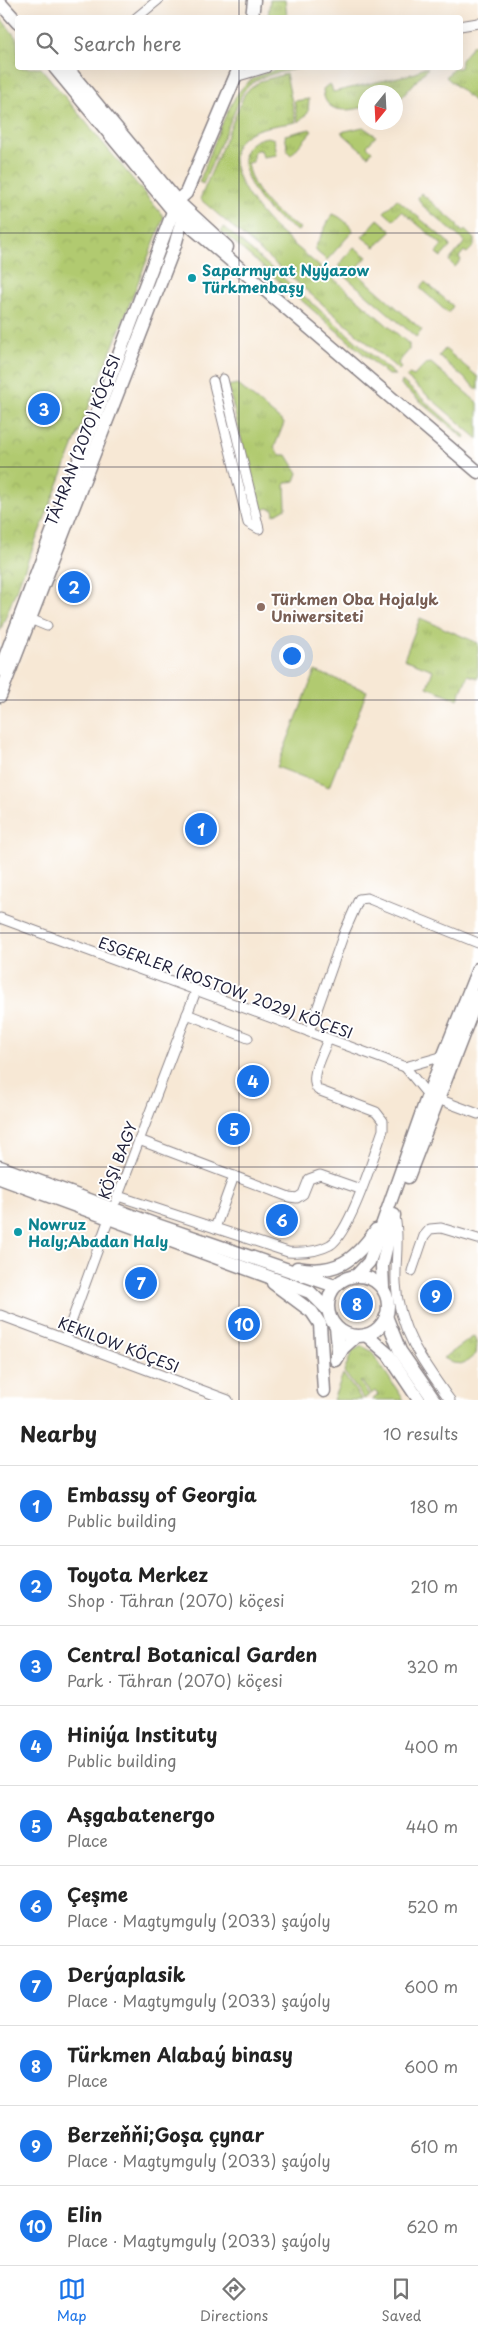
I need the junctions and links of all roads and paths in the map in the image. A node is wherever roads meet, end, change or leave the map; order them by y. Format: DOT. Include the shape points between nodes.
graph roads {
  1 [pos="9,0"];
  2 [pos="158,0"];
  3 [pos="254,0"];
  4 [pos="0,3"];
  5 [pos="22,15"];
  6 [pos="140,15"];
  7 [pos="252,15"];
  8 [pos="15,20"];
  9 [pos="478,23"];
  10 [pos="463,26"];
  11 [pos="57,70"];
  12 [pos="71,70"];
  13 [pos="252,70"];
  14 [pos="237,72"];
  15 [pos="181,207"];
  16 [pos="223,379"];
  17 [pos="213,381"];
  18 [pos="478,462"];
  19 [pos="478,472"];
  20 [pos="30,619"];
  21 [pos="47,626"];
  22 [pos="0,670"];
  23 [pos="0,696"];
  24 [pos="0,918"];
  25 [pos="478,943"];
  26 [pos="478,969"];
  27 [pos="196,991"];
  28 [pos="478,996"];
  29 [pos="187,1014"];
  30 [pos="309,1032"];
  31 [pos="248,1038"];
  32 [pos="328,1039"];
  33 [pos="444,1056"];
  34 [pos="405,1067"];
  35 [pos="433,1097"];
  36 [pos="478,1114"];
  37 [pos="139,1140"];
  38 [pos="0,1167"];
  39 [pos="234,1176"];
  40 [pos="0,1178"];
  41 [pos="360,1189"];
  42 [pos="118,1196"];
  43 [pos="111,1213"];
  44 [pos="391,1214"];
  45 [pos="215,1228"];
  46 [pos="478,1239"];
  47 [pos="258,1266"];
  48 [pos="412,1271"];
  49 [pos="356,1276"];
  50 [pos="335,1286"];
  51 [pos="382,1288"];
  52 [pos="328,1310"];
  53 [pos="0,1315"];
  54 [pos="386,1316"];
  55 [pos="336,1327"];
  56 [pos="361,1335"];
  57 [pos="65,1339"];
  58 [pos="336,1360"];
  59 [pos="322,1396"];
  60 [pos="228,1400"];
  61 [pos="419,1400"];
  62 [pos="434,1400"];
  63 [pos="450,1400"];
  1 -- 5 [label="main road"];
  2 -- 6 [label="street"];
  3 -- 7 [label="main road"];
  4 -- 8 [label="main road"];
  9 -- 10 [label="street"];
  11 -- 15 [label="main road"];
  12 -- 15 [label="main road"];
  13 -- 14 [label="street, TÄHRAN (2070) KÖÇESI"];
  14 -- 15 [label="main road, TÄHRAN (2070) KÖÇESI"];
  15 -- 18 [label="main road"];
  15 -- 19 [label="main road"];
  15 -- 20 [label="main road, TÄHRAN (2070) KÖÇESI" via="175,245"];
  15 -- 22 [label="main road, TÄHRAN (2070) KÖÇESI"];
  16 -- 17 [label="street" via="259,529 248,523"];
  20 -- 21 [label="street"];
  20 -- 23 [label="main road, TÄHRAN (2070) KÖÇESI"];
  24 -- 27 [label="street, ESGERLER (ROSTOW, 2029) KÖÇESI"];
  25 -- 30 [label="street" via="368,898 359,899"];
  26 -- 33 [label="main road"];
  27 -- 29 [label="street, KÖŞI BAGY"];
  27 -- 30 [label="street, ESGERLER (ROSTOW, 2029) KÖÇESI"];
  28 -- 35 [label="main road"];
  29 -- 31 [label="street"];
  29 -- 37 [label="street, KÖŞI BAGY"];
  30 -- 32 [label="street, ESGERLER (ROSTOW, 2029) KÖÇESI"];
  32 -- 34 [label="street, ESGERLER (ROSTOW, 2029) KÖÇESI"];
  32 -- 41 [label="street" via="314,1077 318,1090 376,1112 383,1121 384,1130"];
  33 -- 34 [label="street"];
  33 -- 35 [label="main road"];
  34 -- 35 [label="street"];
  35 -- 36 [label="street"];
  35 -- 44 [label="main road"];
  37 -- 39 [label="street"];
  37 -- 42 [label="street, KÖŞI BAGY"];
  38 -- 43 [label="main road"];
  39 -- 41 [label="street" via="297,1198 309,1179 320,1175"];
  39 -- 45 [label="street"];
  40 -- 43 [label="main road"];
  41 -- 45 [label="street" via="344,1230 330,1245 305,1253 288,1252"];
  42 -- 43 [label="street, KÖŞI BAGY"];
  42 -- 45 [label="street"];
  43 -- 47 [label="main road"];
  43 -- 57 [label="street, KÖŞI BAGY"];
  44 -- 47 [label="main road" via="360,1251 336,1267"];
  44 -- 49 [label="main road" via="369,1262"];
  44 -- 51 [label="main road" via="382,1266"];
  44 -- 63 [label="street" via="398,1230 396,1285 401,1314 414,1348"];
  46 -- 48 [label="street" via="441,1228 430,1229 424,1236"];
  47 -- 50 [label="main road"];
  47 -- 52 [label="main road" via="310,1292"];
  47 -- 59 [label="main road" via="312,1312 320,1324"];
  49 -- 50 [label="main road"];
  49 -- 51 [label="main road" via="369,1278"];
  50 -- 52 [label="main road" via="328,1297"];
  51 -- 54 [label="main road" via="388,1304"];
  52 -- 55 [label="main road"];
  53 -- 57 [label="street, KEKILOW KÖÇESI"];
  54 -- 56 [label="main road" via="378,1328"];
  54 -- 62 [label="main road" via="400,1350"];
  55 -- 56 [label="main road" via="345,1333"];
  55 -- 58 [label="main road"];
  56 -- 58 [label="main road" via="343,1348"];
  56 -- 61 [label="main road" via="388,1354"];
  57 -- 60 [label="street, KEKILOW KÖÇESI"];
  58 -- 59 [label="main road"];
}
